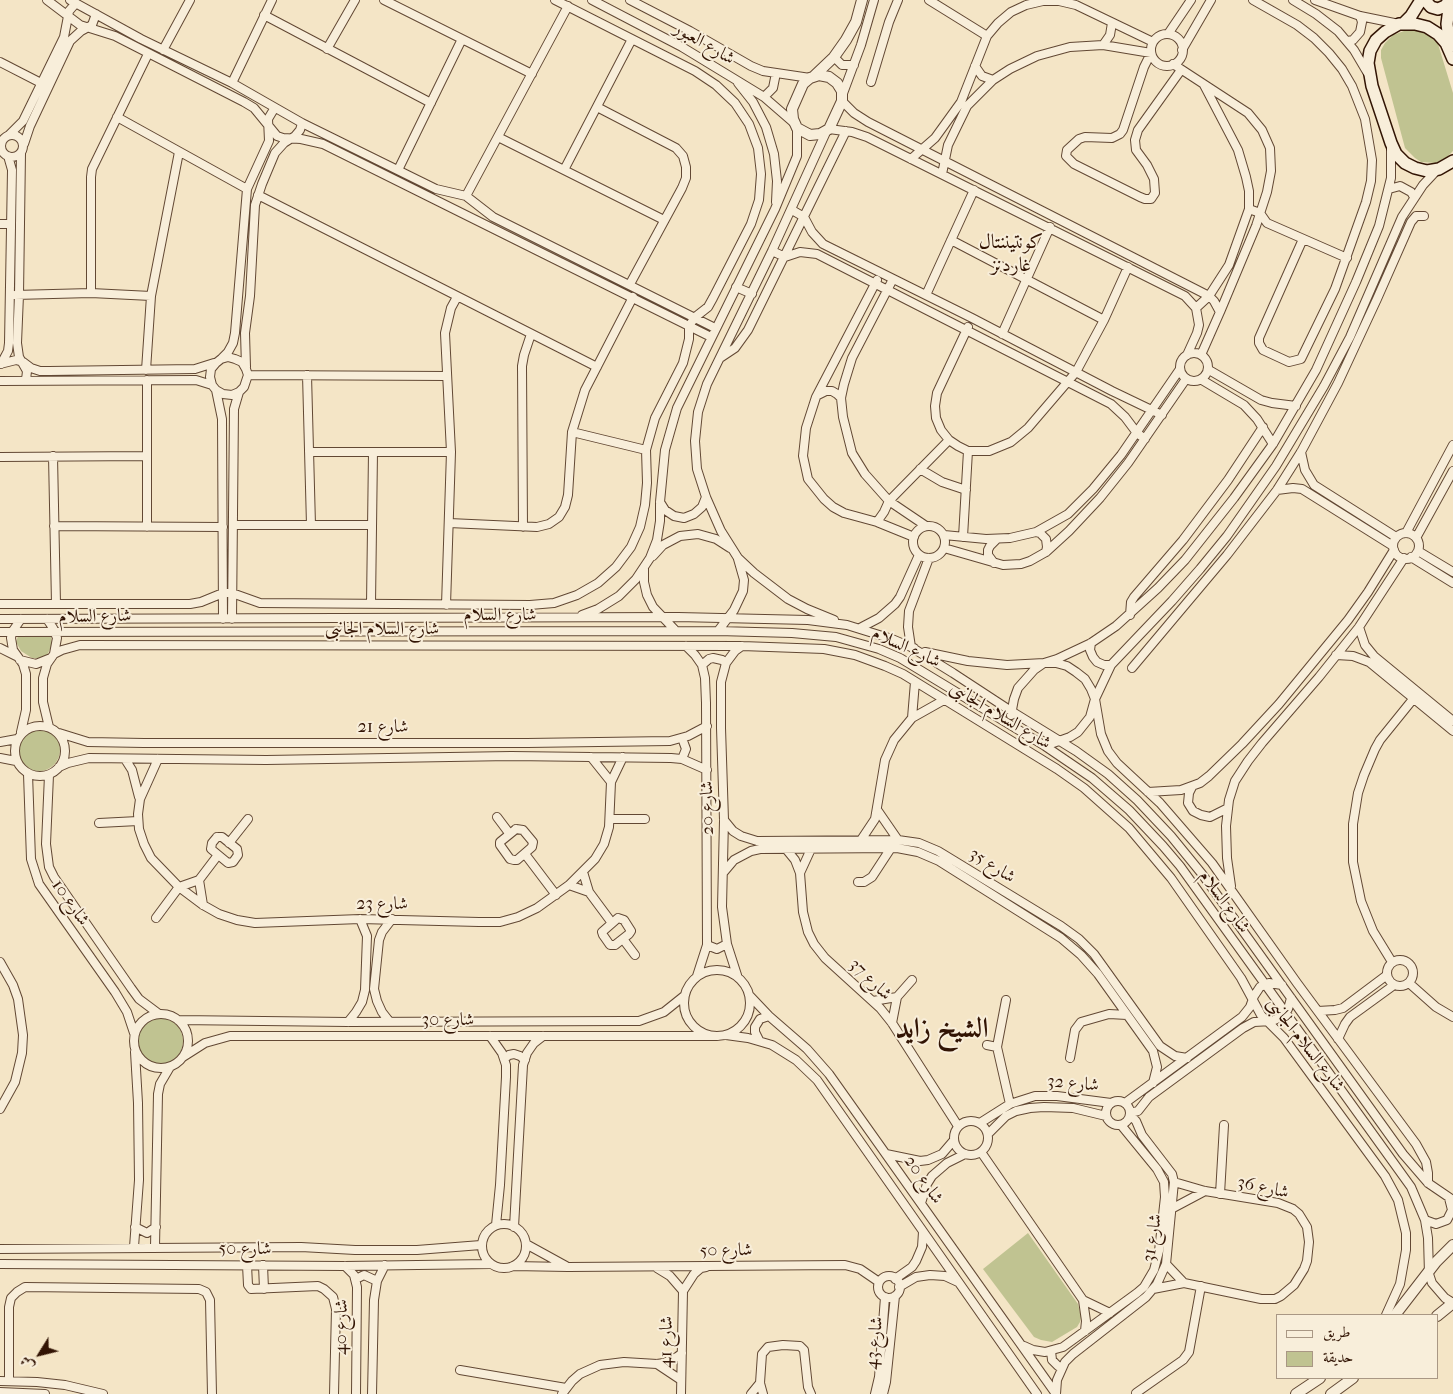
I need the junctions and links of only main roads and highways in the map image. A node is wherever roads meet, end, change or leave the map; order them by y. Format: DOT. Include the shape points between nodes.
graph roads {
  1 [pos="1421,0"];
  2 [pos="1425,0"];
  3 [pos="1450,0"];
  4 [pos="1401,24"];
  5 [pos="1452,56"];
  6 [pos="1453,162"];
  1 -- 4 [label="main road" via="1411,16"];
  2 -- 3 [label="main road" via="1438,9"];
  3 -- 5 [label="main road" via="1447,24"];
  4 -- 5 [label="main road" via="1427,27 1446,43"];
  4 -- 6 [label="main road" via="1376,40 1368,64 1391,143 1396,154 1410,166 1439,169"];
}
